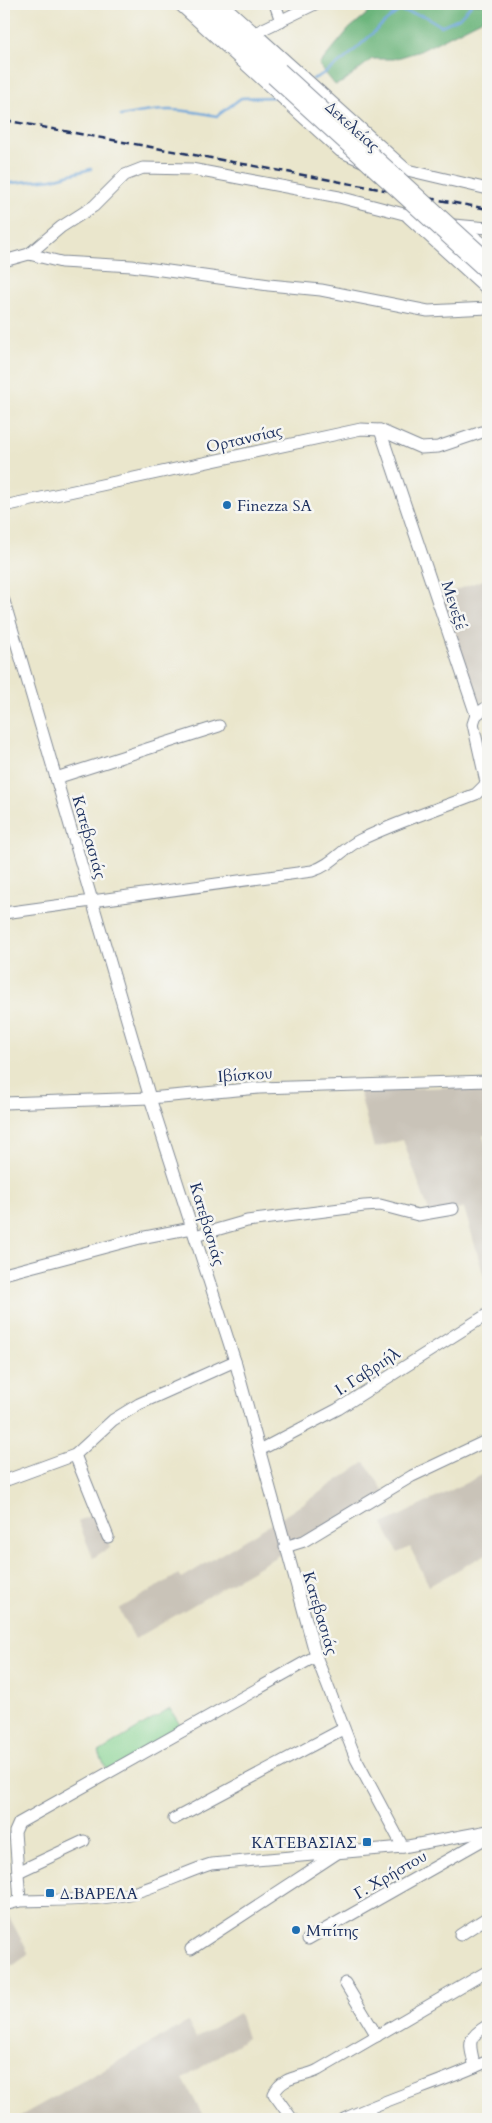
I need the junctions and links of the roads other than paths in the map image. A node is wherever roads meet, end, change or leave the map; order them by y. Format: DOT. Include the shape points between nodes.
graph roads {
  1 [pos="179,4"];
  2 [pos="194,4"];
  3 [pos="208,4"];
  4 [pos="223,4"];
  5 [pos="276,4"];
  6 [pos="315,4"];
  7 [pos="281,21"];
  8 [pos="255,33"];
  9 [pos="274,77"];
  10 [pos="376,143"];
  11 [pos="371,164"];
  12 [pos="407,170"];
  13 [pos="488,189"];
  14 [pos="406,216"];
  15 [pos="458,226"];
  16 [pos="488,228"];
  17 [pos="488,247"];
  18 [pos="30,254"];
  19 [pos="488,260"];
  20 [pos="4,261"];
  21 [pos="488,273"];
  22 [pos="488,290"];
  23 [pos="488,308"];
  24 [pos="380,430"];
  25 [pos="488,430"];
  26 [pos="4,506"];
  27 [pos="4,602"];
  28 [pos="9,641"];
  29 [pos="488,706"];
  30 [pos="476,715"];
  31 [pos="219,726"];
  32 [pos="56,778"];
  33 [pos="487,789"];
  34 [pos="92,902"];
  35 [pos="4,913"];
  36 [pos="488,1081"];
  37 [pos="150,1098"];
  38 [pos="4,1102"];
  39 [pos="453,1209"];
  40 [pos="193,1232"];
  41 [pos="4,1274"];
  42 [pos="488,1314"];
  43 [pos="235,1361"];
  44 [pos="486,1441"];
  45 [pos="260,1450"];
  46 [pos="74,1455"];
  47 [pos="4,1481"];
  48 [pos="108,1537"];
  49 [pos="285,1547"];
  50 [pos="316,1656"];
  51 [pos="343,1729"];
  52 [pos="174,1819"];
  53 [pos="488,1831"];
  54 [pos="488,1837"];
  55 [pos="84,1842"];
  56 [pos="403,1847"];
  57 [pos="338,1852"];
  58 [pos="18,1872"];
  59 [pos="20,1902"];
  60 [pos="4,1905"];
  61 [pos="488,1917"];
  62 [pos="460,1935"];
  63 [pos="308,1939"];
  64 [pos="191,1949"];
  65 [pos="488,1971"];
  66 [pos="345,1983"];
  67 [pos="488,2025"];
  68 [pos="378,2036"];
  69 [pos="488,2061"];
  70 [pos="475,2067"];
  71 [pos="292,2119"];
  72 [pos="344,2119"];
  1 -- 9 [label="street"];
  2 -- 9 [label="main road, Δεκελείας"];
  3 -- 9 [label="main road, Δεκελείας"];
  4 -- 8 [label="street"];
  5 -- 7 [label="street"];
  6 -- 7 [label="street"];
  7 -- 8 [label="street"];
  8 -- 10 [label="street"];
  9 -- 11 [label="street" via="290,105 340,151"];
  9 -- 19 [label="main road, Δεκελείας, bridge"];
  9 -- 21 [label="main road, Δεκελείας, bridge"];
  10 -- 11 [label="street"];
  10 -- 12 [label="street"];
  11 -- 12 [label="street"];
  12 -- 13 [label="street"];
  14 -- 15 [label="street"];
  14 -- 18 [label="street" via="339,197 191,169 143,168 125,175 94,206 61,227"];
  14 -- 22 [label="street"];
  15 -- 16 [label="street"];
  15 -- 17 [label="street"];
  18 -- 20 [label="street"];
  18 -- 23 [label="street" via="61,262 132,266 321,290 428,311"];
  24 -- 25 [label="street, Ορτανσίας" via="422,448 438,447"];
  24 -- 26 [label="street, Ορτανσίας" via="361,429 330,435"];
  24 -- 30 [label="street, Μενεξέ"];
  27 -- 28 [label="street, Κατεβασιάς"];
  28 -- 32 [label="street, Κατεβασιάς"];
  29 -- 30 [label="street"];
  30 -- 33 [label="street, Μενεξέ" via="473,724"];
  31 -- 32 [label="street"];
  32 -- 34 [label="street, Κατεβασιάς"];
  33 -- 34 [label="street" via="360,840 332,862 312,871"];
  34 -- 35 [label="street"];
  34 -- 37 [label="street, Κατεβασιάς"];
  36 -- 37 [label="street, Ιβίσκου" via="259,1088"];
  37 -- 38 [label="street, Ιβίσκου"];
  37 -- 40 [label="street, Κατεβασιάς"];
  39 -- 40 [label="street" via="418,1215 380,1206 364,1206 247,1221"];
  40 -- 41 [label="street" via="140,1238"];
  40 -- 43 [label="street, Κατεβασιάς"];
  42 -- 45 [label="street, Ι. Γαβριήλ" via="338,1408"];
  43 -- 45 [label="street, Κατεβασιάς"];
  43 -- 46 [label="street" via="139,1404 113,1420"];
  44 -- 49 [label="street" via="418,1473 304,1540"];
  45 -- 49 [label="street, Κατεβασιάς"];
  46 -- 47 [label="street"];
  46 -- 48 [label="street"];
  49 -- 50 [label="street, Κατεβασιάς"];
  50 -- 51 [label="street, Κατεβασιάς"];
  50 -- 58 [label="street" via="19,1823 15,1832"];
  51 -- 52 [label="street"];
  51 -- 56 [label="street, Κατεβασιάς"];
  53 -- 56 [label="street"];
  54 -- 63 [label="street, Γ. Χρήστου"];
  55 -- 58 [label="street"];
  56 -- 57 [label="street"];
  57 -- 59 [label="street" via="211,1864 123,1896"];
  57 -- 64 [label="street"];
  58 -- 59 [label="street"];
  59 -- 60 [label="street"];
  61 -- 62 [label="street"];
  65 -- 68 [label="street"];
  66 -- 68 [label="street"];
  67 -- 70 [label="street" via="470,2040"];
  68 -- 71 [label="street" via="311,2074 288,2079 277,2089 274,2094"];
  69 -- 70 [label="street"];
  70 -- 72 [label="street"];
}
